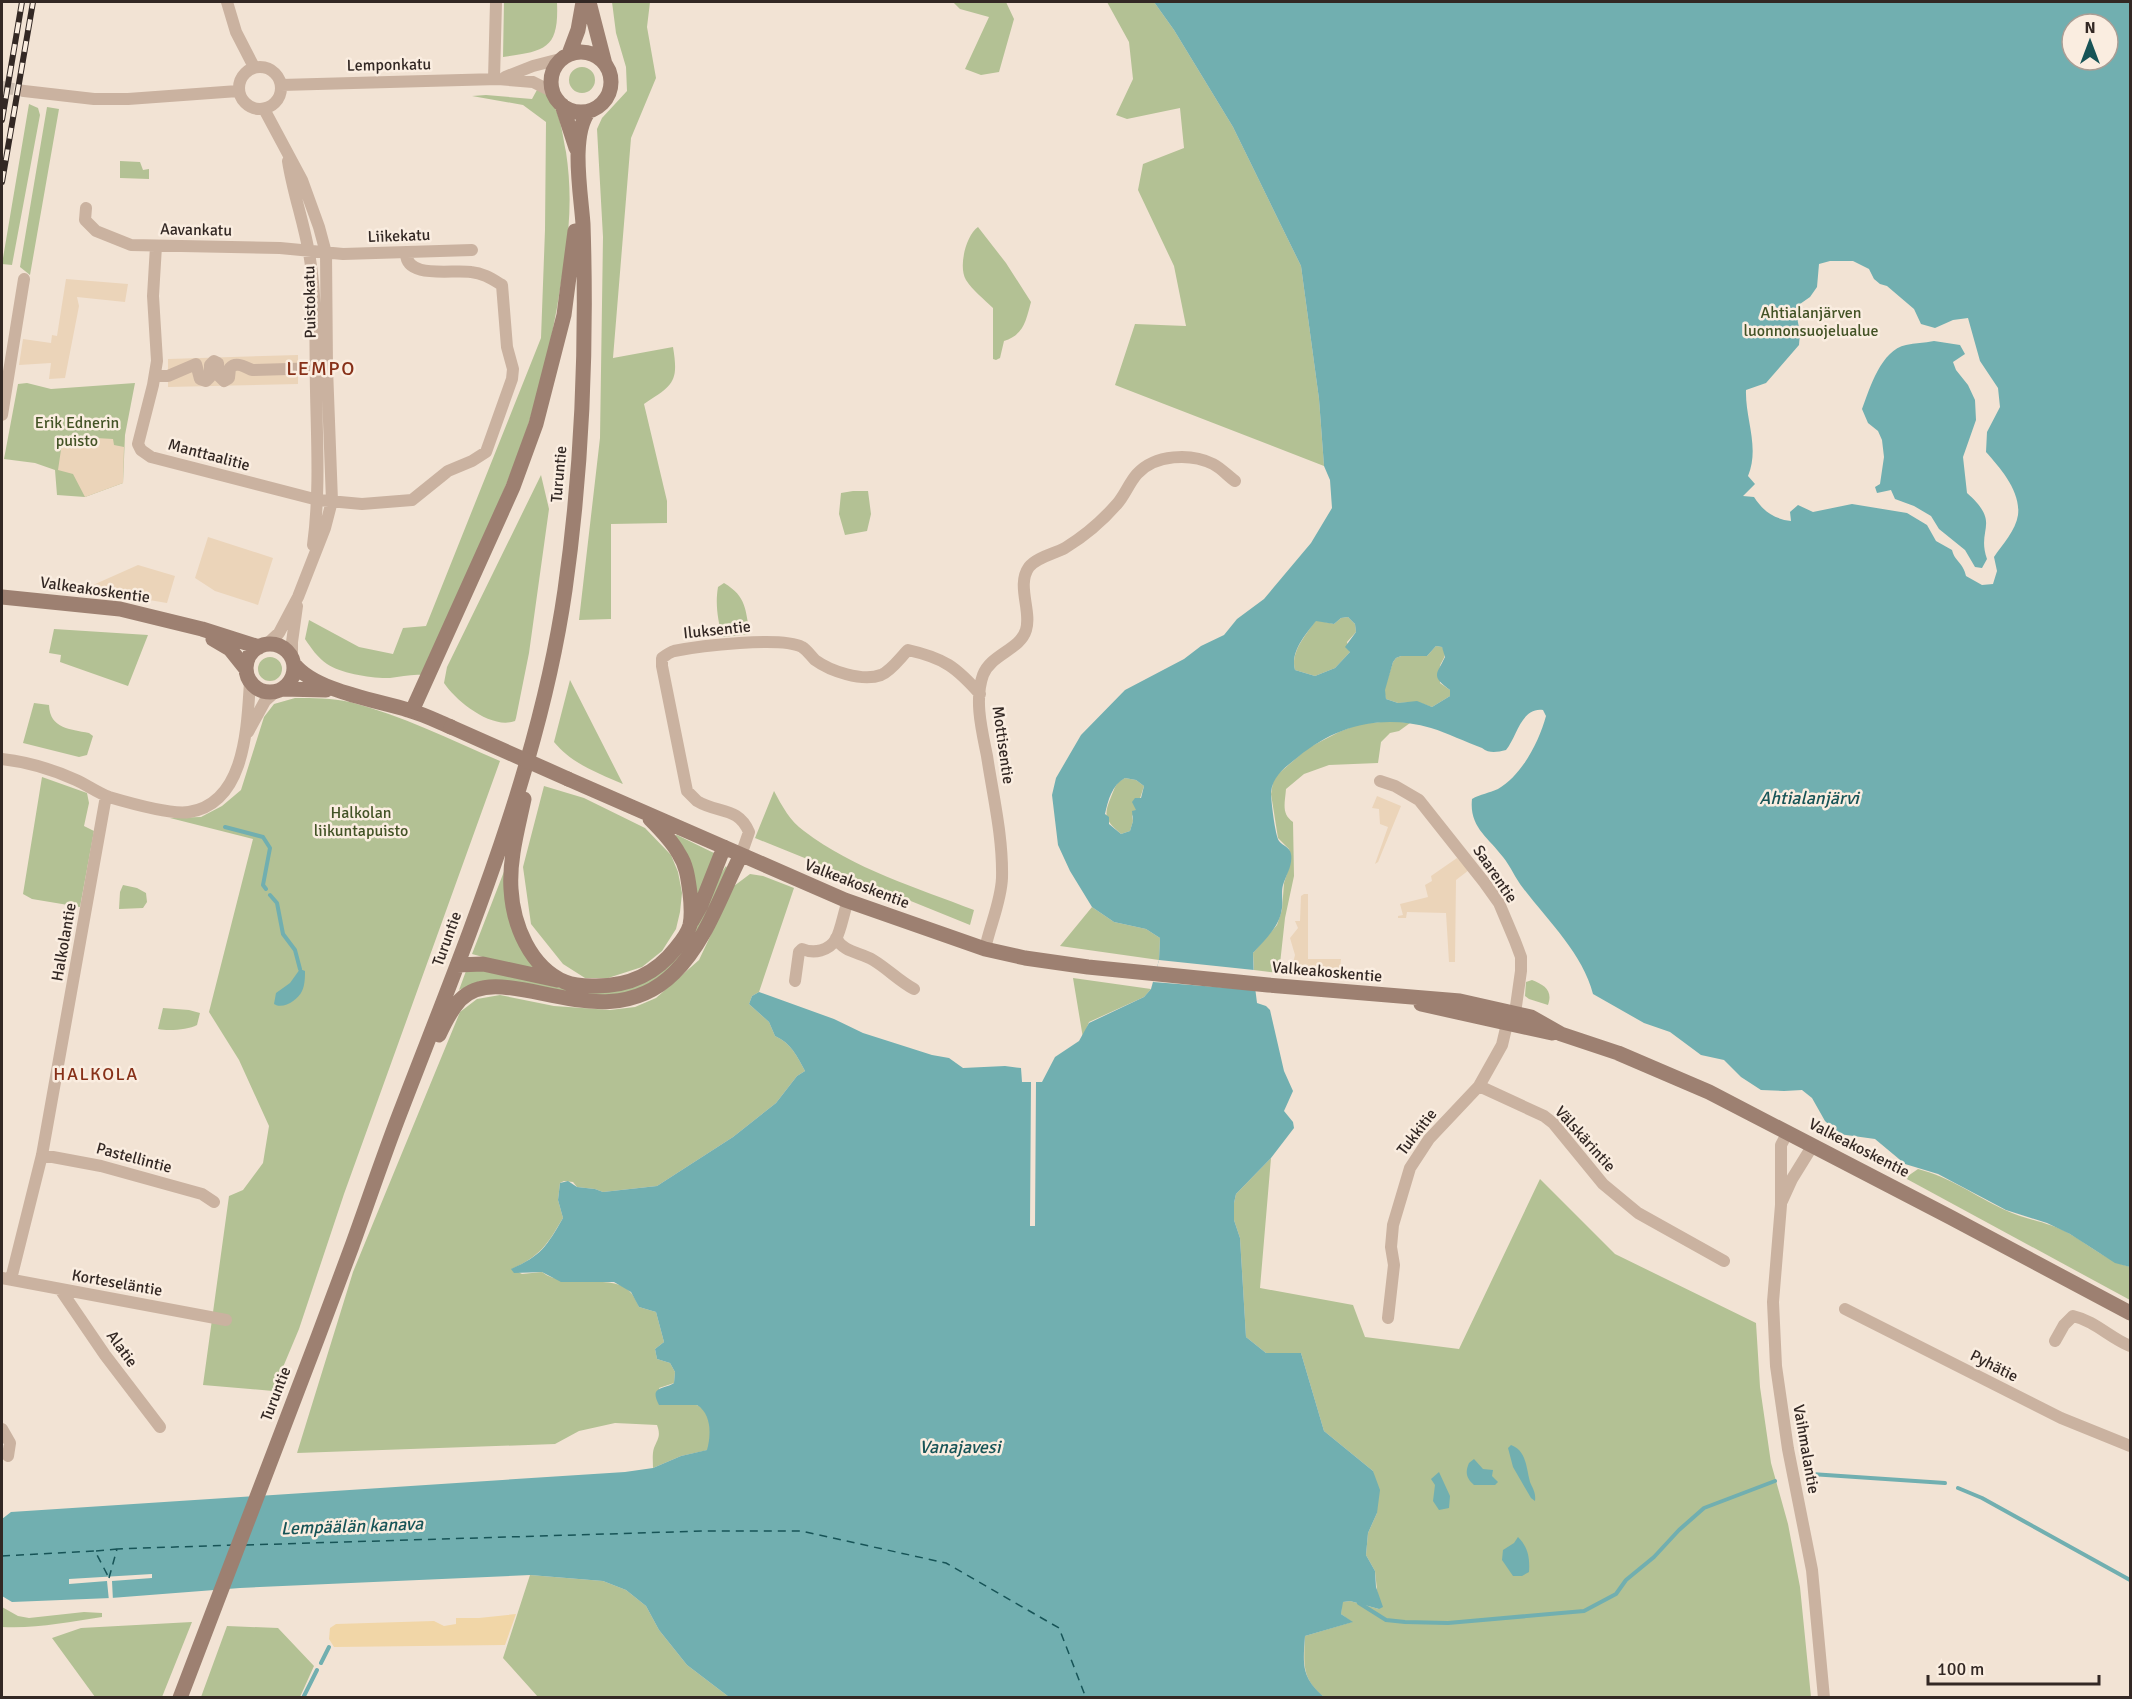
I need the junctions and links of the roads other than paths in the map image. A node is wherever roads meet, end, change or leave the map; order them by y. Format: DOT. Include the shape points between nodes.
graph roads {
  1 [pos="227,2"];
  2 [pos="496,2"];
  3 [pos="583,2"];
  4 [pos="589,2"];
  5 [pos="567,56"];
  6 [pos="605,64"];
  7 [pos="254,68"];
  8 [pos="496,79"];
  9 [pos="281,85"];
  10 [pos="24,91"];
  11 [pos="238,91"];
  12 [pos="553,92"];
  13 [pos="562,105"];
  14 [pos="264,109"];
  15 [pos="589,111"];
  16 [pos="287,154"];
  17 [pos="578,158"];
  18 [pos="580,180"];
  19 [pos="86,208"];
  20 [pos="156,246"];
  21 [pos="309,250"];
  22 [pos="472,250"];
  23 [pos="406,252"];
  24 [pos="326,253"];
  25 [pos="24,279"];
  26 [pos="321,368"];
  27 [pos="155,376"];
  28 [pos="2,415"];
  29 [pos="1235,481"];
  30 [pos="318,500"];
  31 [pos="332,501"];
  32 [pos="311,561"];
  33 [pos="2,597"];
  34 [pos="298,597"];
  35 [pos="183,624"];
  36 [pos="263,646"];
  37 [pos="293,661"];
  38 [pos="248,675"];
  39 [pos="279,691"];
  40 [pos="341,691"];
  41 [pos="980,694"];
  42 [pos="412,711"];
  43 [pos="537,726"];
  44 [pos="247,733"];
  45 [pos="2,759"];
  46 [pos="1380,781"];
  47 [pos="106,796"];
  48 [pos="644,813"];
  49 [pos="724,848"];
  50 [pos="741,855"];
  51 [pos="848,901"];
  52 [pos="690,925"];
  53 [pos="836,938"];
  54 [pos="986,949"];
  55 [pos="457,965"];
  56 [pos="795,981"];
  57 [pos="565,982"];
  58 [pos="914,988"];
  59 [pos="1511,1018"];
  60 [pos="1479,1086"];
  61 [pos="398,1119"];
  62 [pos="1788,1132"];
  63 [pos="1813,1145"];
  64 [pos="42,1155"];
  65 [pos="214,1202"];
  66 [pos="1781,1205"];
  67 [pos="1724,1261"];
  68 [pos="6,1278"];
  69 [pos="60,1289"];
  70 [pos="1845,1309"];
  71 [pos="2130,1313"];
  72 [pos="1388,1318"];
  73 [pos="226,1320"];
  74 [pos="2055,1341"];
  75 [pos="2130,1346"];
  76 [pos="160,1427"];
  77 [pos="2,1430"];
  78 [pos="2130,1446"];
  79 [pos="8,1455"];
  80 [pos="180,1698"];
  81 [pos="1824,1698"];
  1 -- 7 [label="street" via="236,32"];
  2 -- 8 [label="street"];
  3 -- 5 [label="main road" via="578,30"];
  4 -- 6 [label="main road"];
  5 -- 6 [label="main road" via="589,53"];
  5 -- 8 [label="street, Lemponkatu"];
  5 -- 12 [label="main road" via="551,76"];
  6 -- 15 [label="main road" via="610,73 609,93 604,102"];
  7 -- 9 [label="street" via="268,69"];
  7 -- 11 [label="street" via="240,79"];
  8 -- 9 [label="street, Lemponkatu"];
  8 -- 12 [label="street, Lemponkatu" via="533,82"];
  9 -- 14 [label="street" via="279,98"];
  10 -- 11 [label="street" via="94,99"];
  11 -- 14 [label="street" via="244,103"];
  12 -- 13 [label="main road"];
  13 -- 15 [label="main road" via="577,112"];
  13 -- 17 [label="main road, Turuntie"];
  14 -- 16 [label="street, Puistokatu"];
  15 -- 17 [label="main road, Turuntie" via="582,120"];
  16 -- 21 [label="street, Puistokatu"];
  16 -- 24 [label="street, Puistokatu" via="302,180"];
  17 -- 18 [label="main road, Turuntie"];
  18 -- 42 [label="main road" via="564,315 536,424 508,498"];
  18 -- 43 [label="main road, Turuntie" via="584,266 576,484 565,591"];
  19 -- 20 [label="street, Aavankatu" via="85,220 108,238 131,245"];
  20 -- 21 [label="street, Aavankatu"];
  20 -- 27 [label="street, Manttaalitie"];
  21 -- 24 [label="street, Aavankatu"];
  21 -- 26 [label="street, Puistokatu"];
  22 -- 23 [label="street, Liikekatu"];
  23 -- 24 [label="street, Liikekatu"];
  23 -- 31 [label="street, Manttaalitie" via="411,267 422,271 472,272 501,285 512,379 486,452 448,471 412,500 362,504"];
  24 -- 26 [label="street, Puistokatu"];
  25 -- 28 [label="street"];
  26 -- 27 [label="street" via="252,370 232,365 229,378 224,381 214,361 206,381 200,379 196,364 168,376"];
  26 -- 30 [label="street, Puistokatu"];
  26 -- 31 [label="street, Puistokatu"];
  27 -- 30 [label="street, Manttaalitie" via="138,444 143,453"];
  29 -- 41 [label="street, Mottisentie" via="1213,464 1184,457 1157,460 1138,473 1117,504 1084,534 1029,567 1024,588 1024,635 994,658 983,674"];
  30 -- 31 [label="street, Manttaalitie"];
  30 -- 32 [label="street, Puistokatu"];
  31 -- 32 [label="street, Puistokatu"];
  32 -- 34 [label="street, Puistokatu"];
  33 -- 35 [label="main road, Valkeakoskentie" via="112,608"];
  34 -- 36 [label="street, Puistokatu" via="279,633"];
  34 -- 37 [label="street, Puistokatu"];
  35 -- 36 [label="main road, Valkeakoskentie"];
  35 -- 38 [label="main road, Valkeakoskentie" via="230,649"];
  36 -- 37 [label="main road" via="281,647"];
  36 -- 38 [label="main road" via="249,656"];
  37 -- 39 [label="main road" via="292,678"];
  37 -- 40 [label="main road, Valkeakoskentie" via="310,679"];
  38 -- 39 [label="main road" via="260,690"];
  38 -- 44 [label="street"];
  39 -- 40 [label="main road, Valkeakoskentie"];
  39 -- 44 [label="street" via="265,701"];
  40 -- 42 [label="main road, Valkeakoskentie"];
  41 -- 50 [label="street, Iluksentie" via="950,664 908,650 889,670 872,677 839,671 817,661 803,647 783,642 716,646 672,652 662,658 687,790 697,801 738,816 745,824 749,832"];
  41 -- 54 [label="street, Mottisentie" via="1002,877"];
  42 -- 48 [label="main road, Valkeakoskentie, bridge"];
  43 -- 55 [label="main road, Turuntie" via="489,880"];
  43 -- 57 [label="main road" via="510,869 511,889 517,925 526,944 538,961"];
  44 -- 47 [label="street" via="232,780 217,799 202,808 176,812"];
  45 -- 47 [label="street" via="50,769"];
  46 -- 59 [label="street, Saarentie" via="1419,800 1498,903 1521,957 1520,987"];
  47 -- 64 [label="street, Halkolantie"];
  48 -- 49 [label="main road, Valkeakoskentie"];
  48 -- 52 [label="main road" via="672,843 686,868"];
  49 -- 50 [label="main road, Valkeakoskentie"];
  49 -- 52 [label="main road"];
  50 -- 51 [label="main road, Valkeakoskentie"];
  50 -- 61 [label="main road" via="703,934 684,963 661,984 639,996 587,1002 501,986 480,988 460,999"];
  51 -- 53 [label="street"];
  51 -- 54 [label="main road, Valkeakoskentie"];
  52 -- 57 [label="main road" via="670,956 644,976 609,986"];
  53 -- 56 [label="street" via="828,947 815,952 799,952"];
  53 -- 58 [label="street" via="846,950 870,958"];
  54 -- 59 [label="main road, Valkeakoskentie" via="1043,961 1141,973 1460,1001"];
  55 -- 57 [label="main road" via="483,964"];
  55 -- 61 [label="main road, Turuntie"];
  59 -- 60 [label="street, Tukkitie" via="1502,1045"];
  59 -- 62 [label="main road, Valkeakoskentie" via="1531,1017 1562,1034 1657,1068"];
  60 -- 67 [label="street, Välskärintie" via="1544,1116 1603,1184 1638,1212"];
  60 -- 72 [label="street, Tukkitie" via="1429,1139 1410,1168 1392,1225 1394,1266"];
  61 -- 80 [label="main road, Turuntie"];
  62 -- 63 [label="main road, Valkeakoskentie"];
  62 -- 66 [label="street, Vaihmalantie" via="1781,1145"];
  63 -- 66 [label="street, Vaihmalantie"];
  63 -- 71 [label="main road, Valkeakoskentie"];
  64 -- 65 [label="street, Pastellintie" via="101,1166 201,1194"];
  64 -- 68 [label="street, Halkolantie"];
  66 -- 81 [label="street, Vaihmalantie" via="1773,1302 1776,1366 1812,1570"];
  68 -- 69 [label="street, Korteseläntie"];
  69 -- 73 [label="street, Korteseläntie"];
  69 -- 76 [label="street, Alatie"];
  70 -- 78 [label="street, Pyhätie" via="2061,1418"];
  74 -- 75 [label="street" via="2073,1316"];
  77 -- 79 [label="street" via="10,1443"];
}
